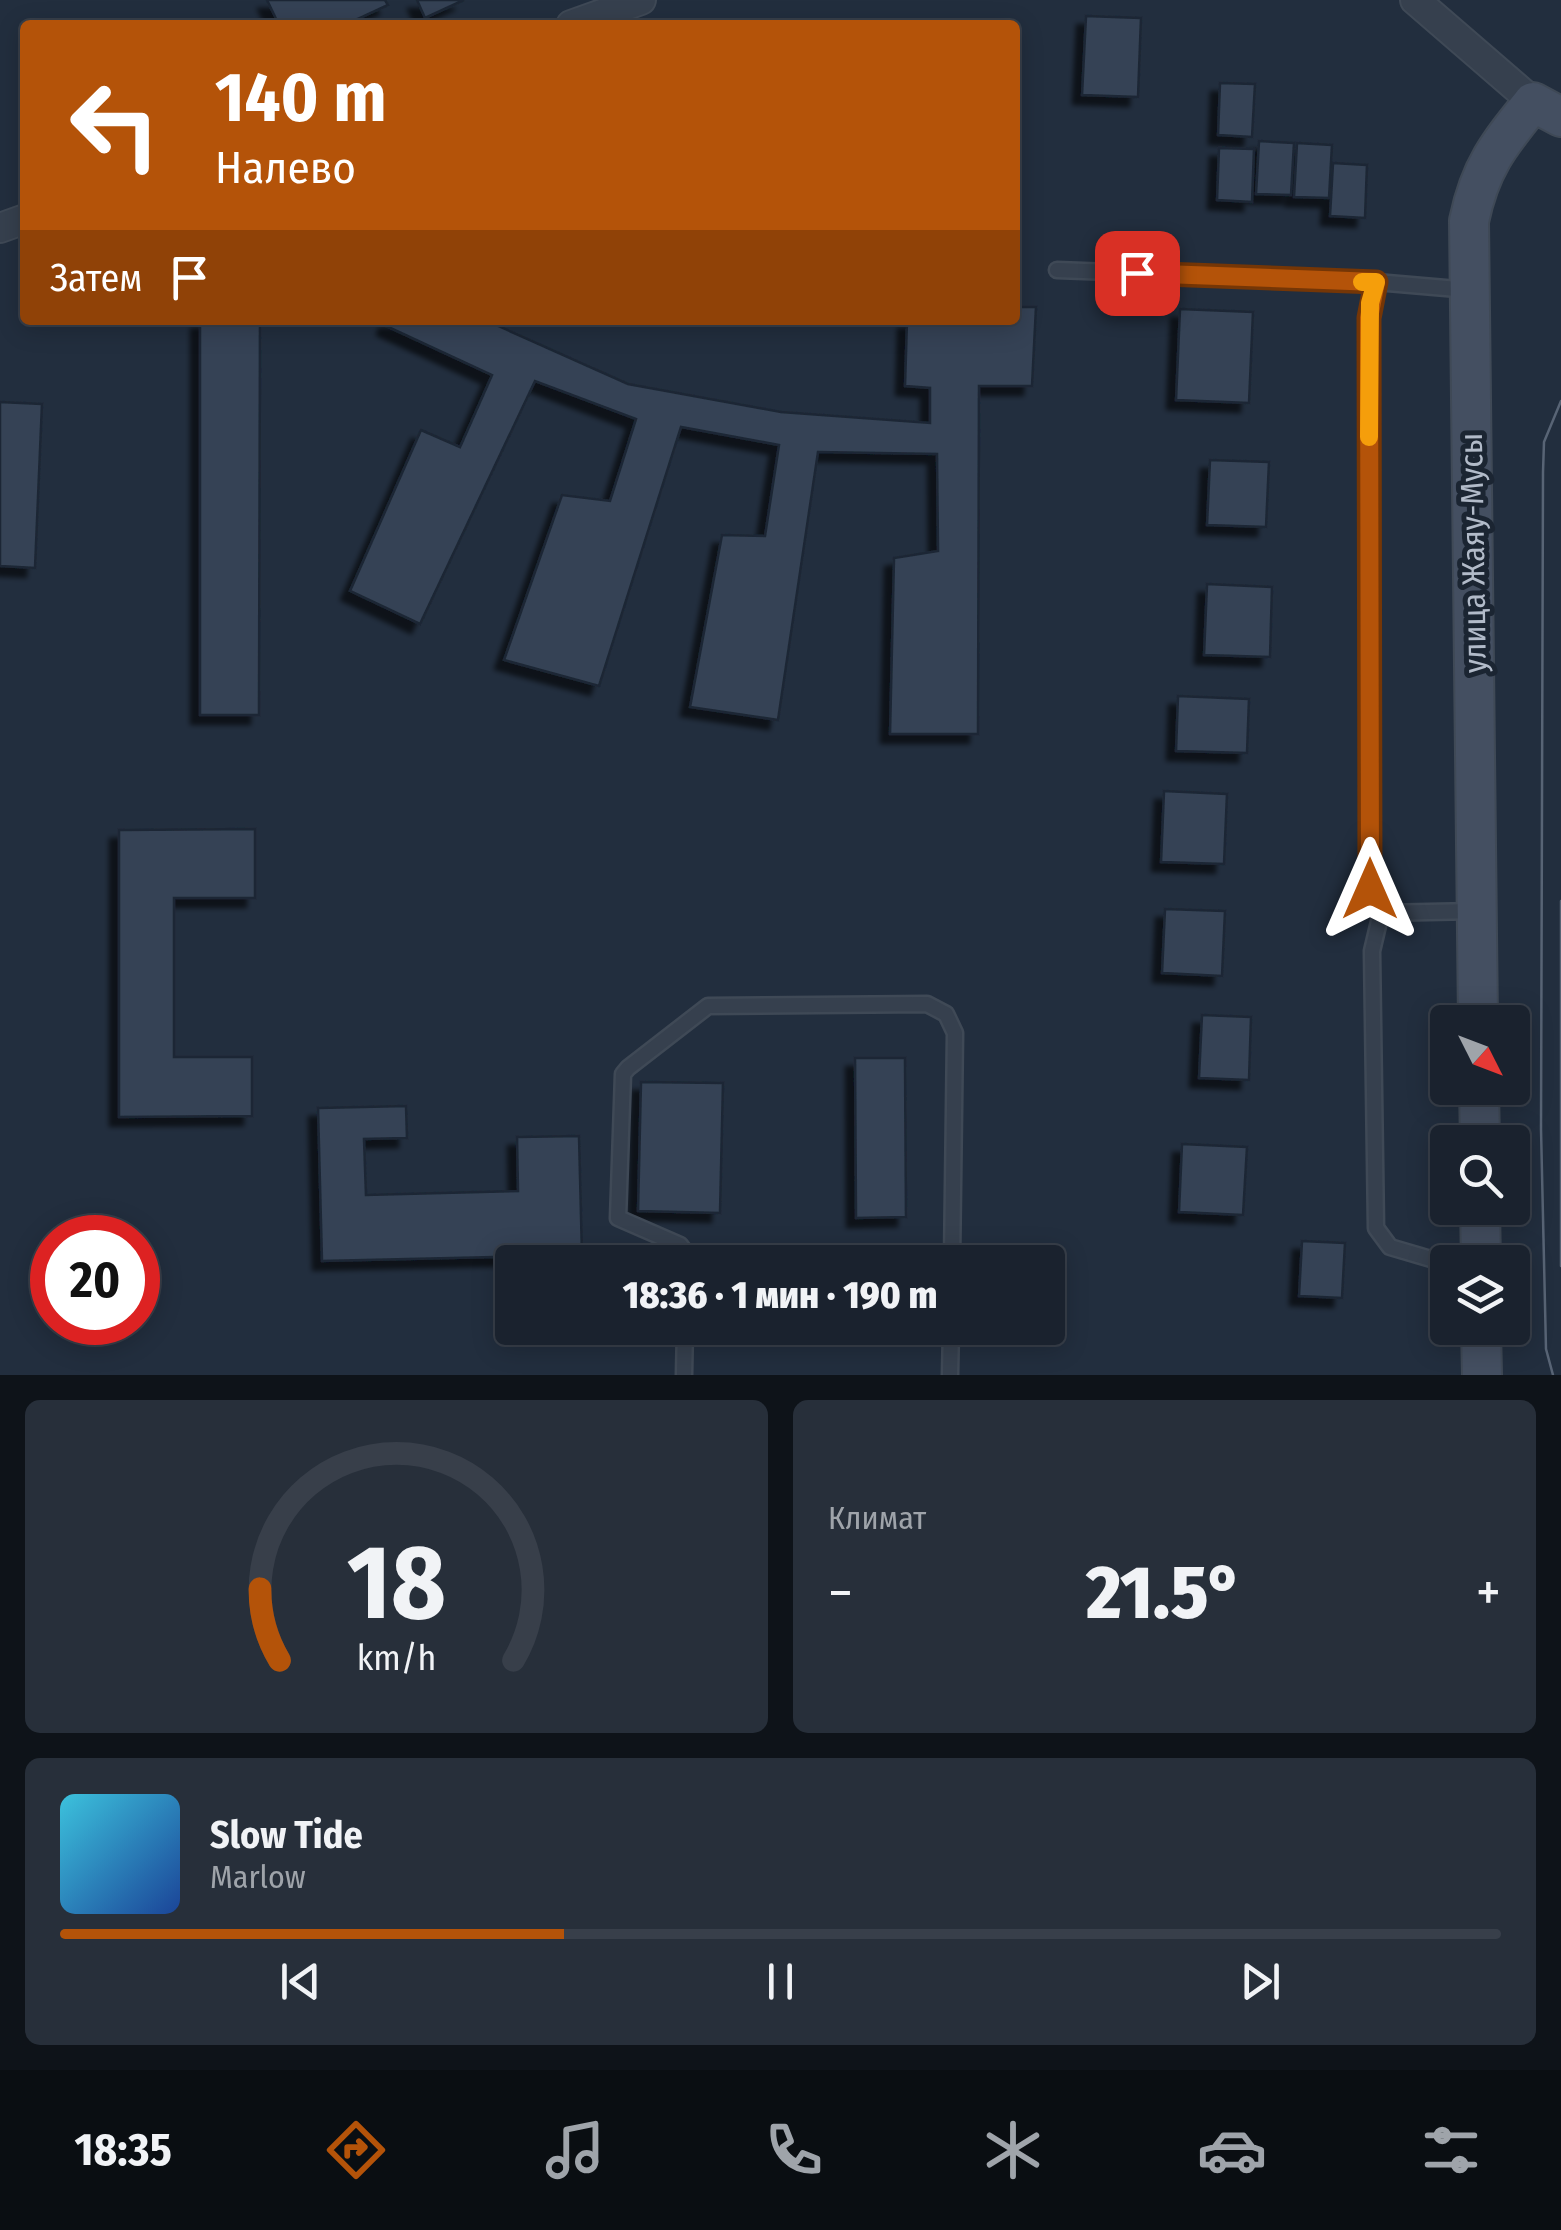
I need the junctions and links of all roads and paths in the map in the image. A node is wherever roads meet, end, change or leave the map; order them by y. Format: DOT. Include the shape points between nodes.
graph roads {
  1 [pos="641,0"];
  2 [pos="1415,0"];
  3 [pos="585,20"];
  4 [pos="1547,110"];
  5 [pos="1057,270"];
  6 [pos="1376,282"];
  7 [pos="1470,290"];
  8 [pos="1477,912"];
  9 [pos="1381,913"];
  10 [pos="1478,1005"];
  11 [pos="678,1245"];
  12 [pos="952,1245"];
  13 [pos="1430,1259"];
  14 [pos="685,1345"];
  15 [pos="951,1345"];
  16 [pos="1481,1345"];
  17 [pos="684,1375"];
  18 [pos="950,1375"];
  19 [pos="1482,1375"];
  1 -- 3 [label="street"];
  2 -- 4 [label="street"];
  4 -- 7 [label="main road, улица Жаяу-Мусы" via="1493,151 1477,181 1468,221"];
  5 -- 6 [label="lane"];
  6 -- 7 [label="lane"];
  6 -- 9 [label="lane" via="1369,318 1370,889"];
  7 -- 8 [label="main road, улица Жаяу-Мусы"];
  8 -- 9 [label="lane"];
  8 -- 10 [label="main road, улица Жаяу-Мусы"];
  9 -- 13 [label="lane" via="1372,951 1376,1228 1390,1247"];
  11 -- 12 [label="lane" via="618,1218 628,1068 708,1006 907,1004 946,1014 955,1032"];
  14 -- 17 [label="lane"];
  15 -- 18 [label="lane"];
  16 -- 19 [label="main road"];
}
